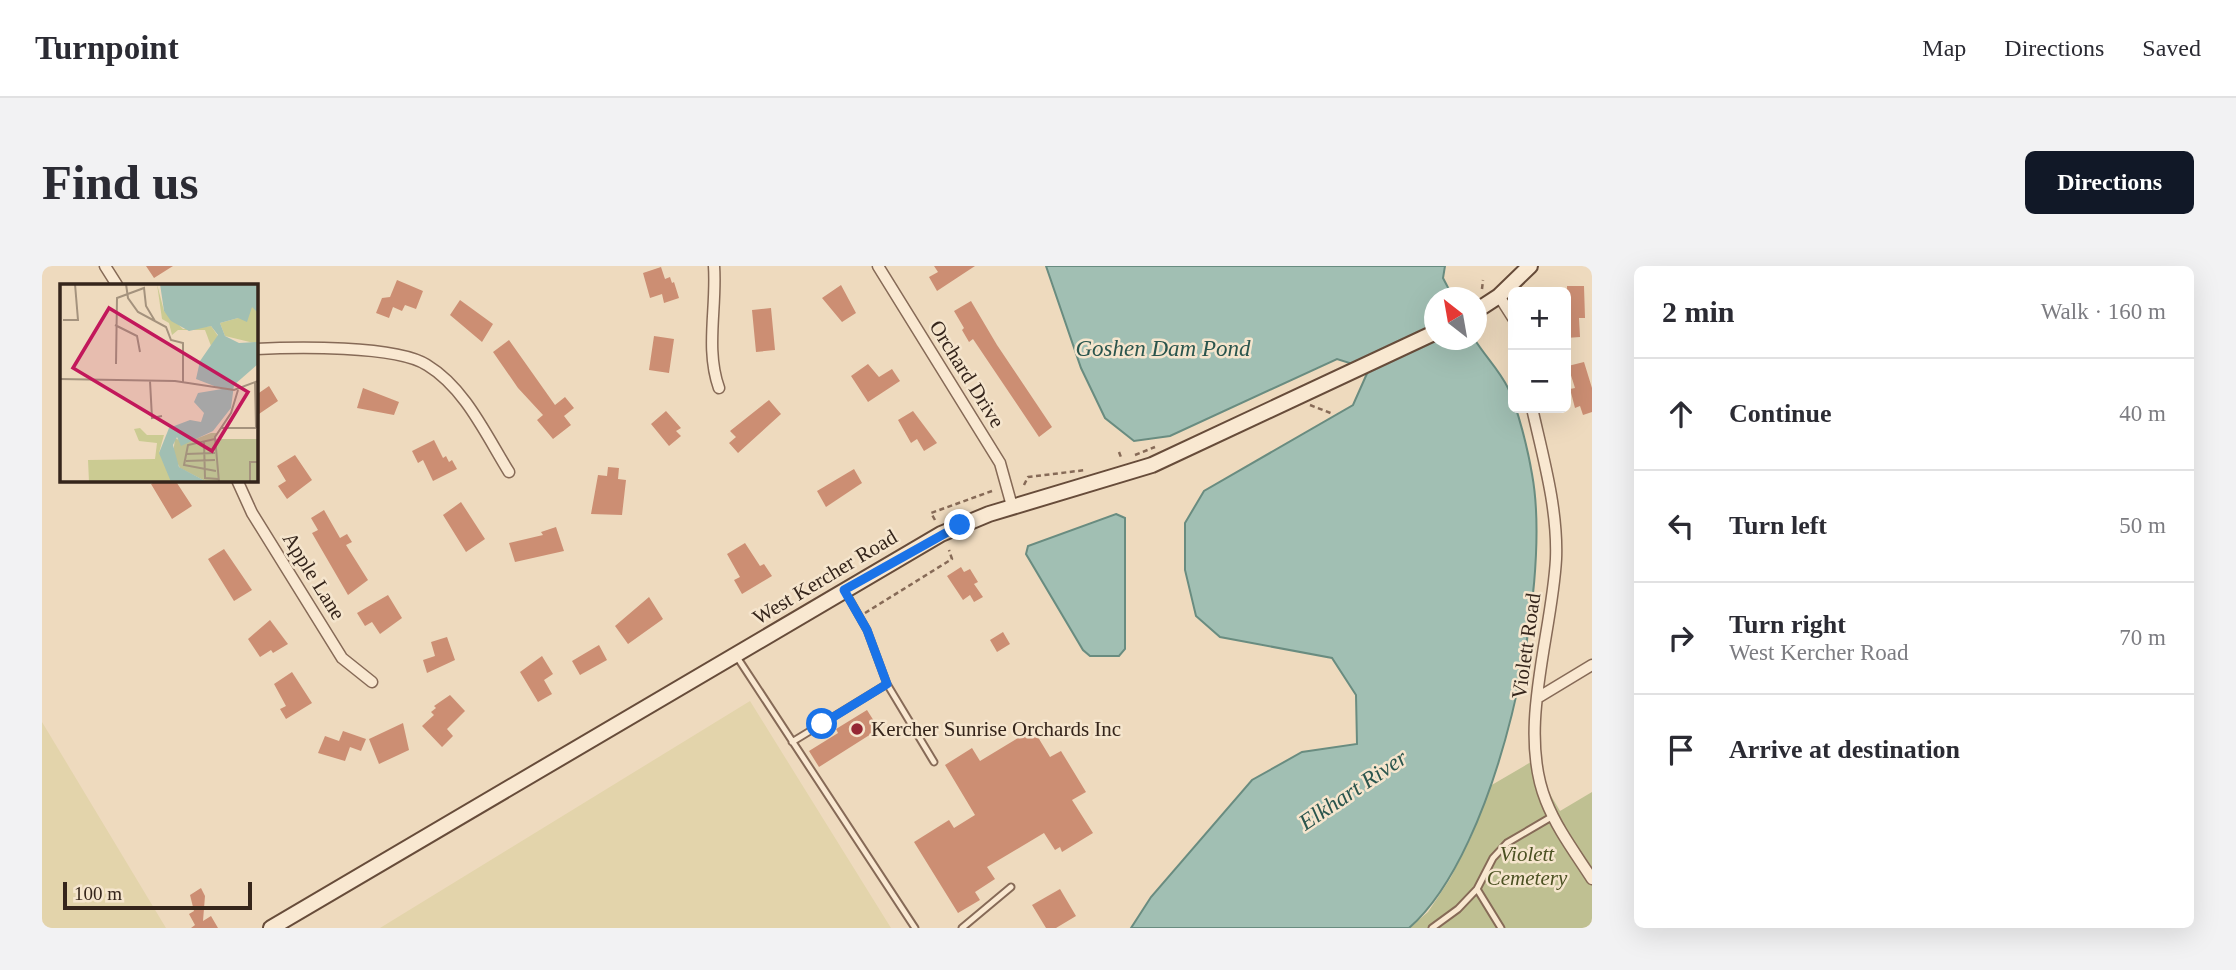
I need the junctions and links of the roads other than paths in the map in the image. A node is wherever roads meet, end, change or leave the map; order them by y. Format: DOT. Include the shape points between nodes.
graph roads {
  1 [pos="105,266"];
  2 [pos="713,266"];
  3 [pos="878,266"];
  4 [pos="1530,266"];
  5 [pos="116,284"];
  6 [pos="1499,296"];
  7 [pos="1487,305"];
  8 [pos="1508,310"];
  9 [pos="1424,338"];
  10 [pos="257,349"];
  11 [pos="719,388"];
  12 [pos="1533,413"];
  13 [pos="509,472"];
  14 [pos="237,481"];
  15 [pos="1012,506"];
  16 [pos="844,590"];
  17 [pos="736,654"];
  18 [pos="1592,665"];
  19 [pos="372,682"];
  20 [pos="887,684"];
  21 [pos="1539,697"];
  22 [pos="792,742"];
  23 [pos="934,762"];
  24 [pos="1553,816"];
  25 [pos="1592,879"];
  26 [pos="1011,887"];
  27 [pos="1477,889"];
  28 [pos="271,928"];
  29 [pos="915,928"];
  30 [pos="962,928"];
  31 [pos="1432,928"];
  32 [pos="1501,928"];
  1 -- 5 [label="street"];
  2 -- 11 [label="street" via="712,370"];
  3 -- 15 [label="street, Orchard Drive" via="1000,463"];
  4 -- 6 [label="main road"];
  6 -- 7 [label="main road"];
  6 -- 8 [label="street"];
  9 -- 15 [label="main road, West Kercher Road" via="1153,464"];
  10 -- 13 [label="street" via="386,353 426,364 457,391"];
  12 -- 21 [label="street, Violett Road" via="1555,517 1556,547"];
  14 -- 19 [label="street, Apple Lane" via="252,513 342,658"];
  15 -- 16 [label="main road, West Kercher Road" via="941,534"];
  16 -- 17 [label="main road, West Kercher Road"];
  16 -- 20 [label="lane"];
  17 -- 22 [label="lane"];
  17 -- 28 [label="main road, West Kercher Road"];
  18 -- 21 [label="street"];
  20 -- 22 [label="lane"];
  20 -- 23 [label="lane"];
  21 -- 24 [label="street, Violett Road" via="1536,759"];
  22 -- 29 [label="lane"];
  24 -- 25 [label="street, Violett Road"];
  24 -- 27 [label="lane" via="1507,843 1493,858"];
  26 -- 30 [label="lane"];
  27 -- 31 [label="lane"];
  27 -- 32 [label="lane"];
}
